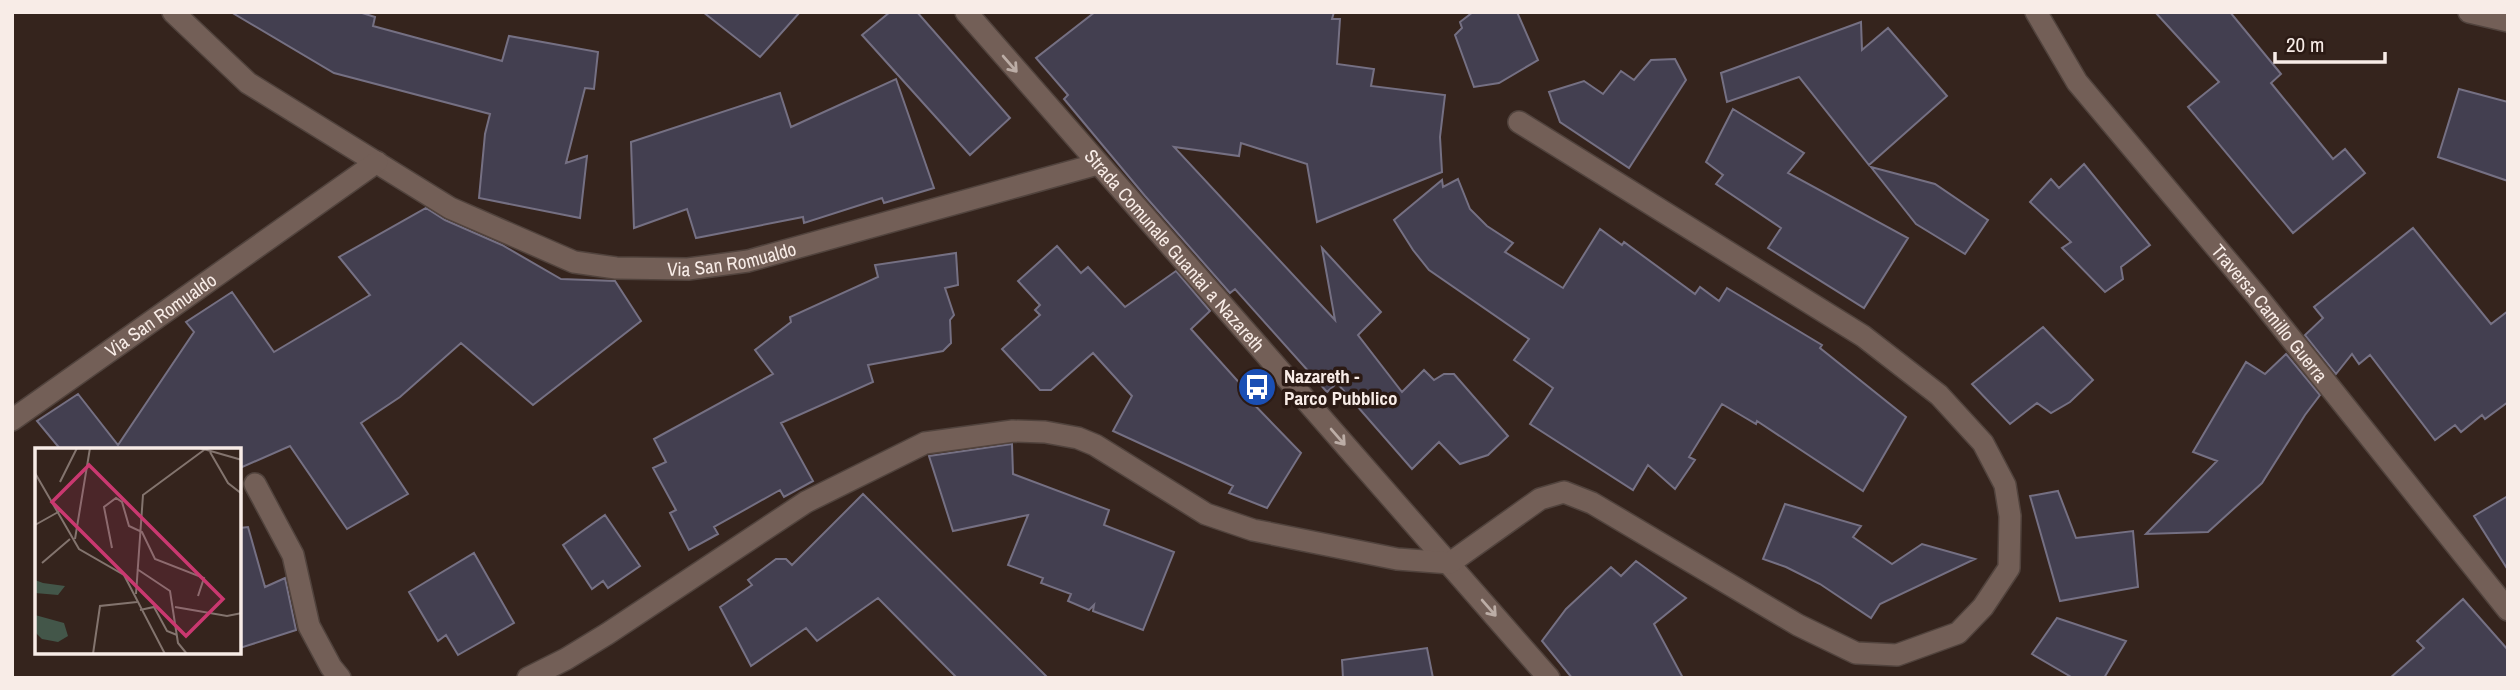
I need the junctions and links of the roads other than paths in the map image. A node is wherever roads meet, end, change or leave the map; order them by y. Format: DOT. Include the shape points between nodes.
graph roads {
  1 [pos="173,12"];
  2 [pos="966,12"];
  3 [pos="2036,12"];
  4 [pos="2469,12"];
  5 [pos="2508,21"];
  6 [pos="1519,122"];
  7 [pos="377,162"];
  8 [pos="1098,164"];
  9 [pos="12,420"];
  10 [pos="255,484"];
  11 [pos="1450,563"];
  12 [pos="2508,610"];
  13 [pos="340,678"];
  14 [pos="528,678"];
  15 [pos="1549,678"];
  1 -- 7 [label="street, Via San Romualdo" via="248,83"];
  2 -- 8 [label="street, Strada Comunale Guantai a Nazareth, one-way"];
  3 -- 12 [label="street, Traversa Camillo Guerra" via="2077,82 2257,296"];
  4 -- 5 [label="street"];
  6 -- 11 [label="street" via="1863,336 1939,395 1983,443 2005,485 2010,516 2009,568 1983,607 1958,633 1897,655 1856,653 1798,625 1592,503 1563,492 1540,499"];
  7 -- 8 [label="street, Via San Romualdo" via="450,208 573,262 688,269 748,261"];
  7 -- 9 [label="street, Via San Romualdo"];
  8 -- 11 [label="street, Strada Comunale Guantai a Nazareth, one-way"];
  10 -- 13 [label="street" via="293,555 309,626"];
  11 -- 14 [label="street" via="1397,559 1252,530 1206,514 1095,445 1045,432 1013,431 925,443 806,502 607,634"];
  11 -- 15 [label="street, Strada Comunale Guantai a Nazareth, one-way"];
}
